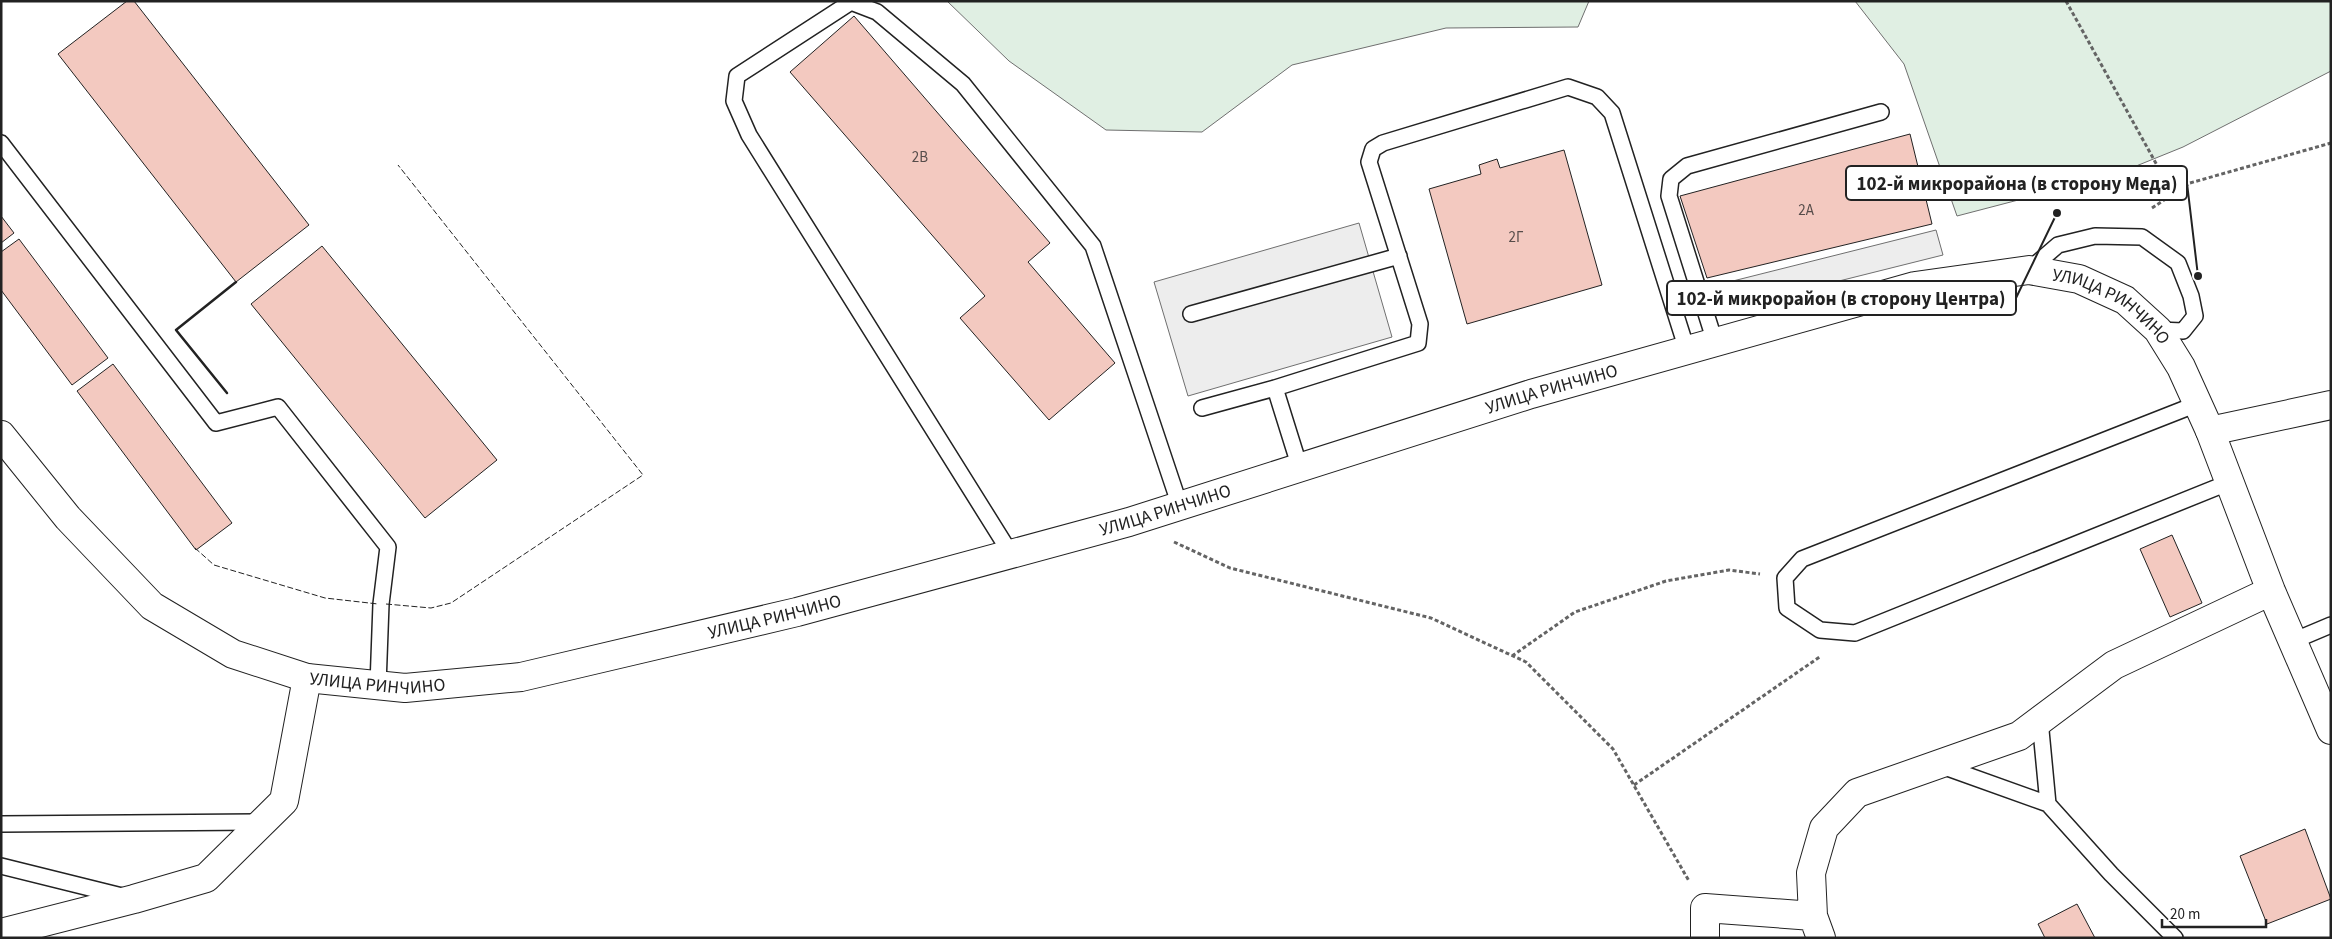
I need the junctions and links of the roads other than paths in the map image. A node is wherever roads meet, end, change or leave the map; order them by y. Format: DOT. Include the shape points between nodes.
graph roads {
  1 [pos="1881,112"];
  2 [pos="1,144"];
  3 [pos="1399,256"];
  4 [pos="2029,270"];
  5 [pos="1191,314"];
  6 [pos="2158,330"];
  7 [pos="1715,342"];
  8 [pos="1687,350"];
  9 [pos="1275,388"];
  10 [pos="2197,404"];
  11 [pos="2331,405"];
  12 [pos="1202,408"];
  13 [pos="2210,431"];
  14 [pos="1,435"];
  15 [pos="1300,468"];
  16 [pos="2230,482"];
  17 [pos="1180,506"];
  18 [pos="1011,554"];
  19 [pos="2271,591"];
  20 [pos="2331,625"];
  21 [pos="2293,641"];
  22 [pos="307,678"];
  23 [pos="378,685"];
  24 [pos="2040,720"];
  25 [pos="2331,730"];
  26 [pos="1938,765"];
  27 [pos="2048,804"];
  28 [pos="263,822"];
  29 [pos="1,824"];
  30 [pos="1,866"];
  31 [pos="134,899"];
  32 [pos="1817,927"];
  33 [pos="1,933"];
  34 [pos="1705,938"];
  35 [pos="2175,938"];
  1 -- 7 [label="lane" via="1687,166 1671,179 1669,196"];
  2 -- 23 [label="lane" via="216,423 278,407 388,547 381,604"];
  3 -- 5 [label="lane"];
  3 -- 8 [label="lane" via="1369,162 1373,148 1568,87 1597,97 1612,114"];
  3 -- 9 [label="lane" via="1420,324 1418,343"];
  4 -- 6 [label="street, УЛИЦА РИНЧИНО" via="2079,279 2125,300"];
  4 -- 6 [label="lane" via="2058,245 2095,236 2142,237 2178,263 2195,316 2183,331"];
  4 -- 7 [label="street, УЛИЦА РИНЧИНО" via="1915,286"];
  6 -- 10 [label="street, УЛИЦА РИНЧИНО" via="2181,367"];
  7 -- 8 [label="street, УЛИЦА РИНЧИНО"];
  8 -- 15 [label="street, УЛИЦА РИНЧИНО" via="1530,394"];
  9 -- 12 [label="lane"];
  9 -- 15 [label="lane"];
  10 -- 13 [label="street, УЛИЦА РИНЧИНО"];
  10 -- 16 [label="lane" via="1802,558 1785,578 1787,608 1820,630 1855,633"];
  11 -- 13 [label="street"];
  13 -- 16 [label="street, УЛИЦА РИНЧИНО"];
  14 -- 22 [label="street, УЛИЦА РИНЧИНО" via="68,518 152,606 233,654"];
  15 -- 17 [label="street, УЛИЦА РИНЧИНО"];
  16 -- 19 [label="street, УЛИЦА РИНЧИНО"];
  17 -- 18 [label="street, УЛИЦА РИНЧИНО"];
  17 -- 18 [label="lane" via="1093,246 963,84 877,12 851,2 737,76 734,101 749,135"];
  18 -- 23 [label="street, УЛИЦА РИНЧИНО" via="797,612 521,677 405,688"];
  19 -- 21 [label="street, УЛИЦА РИНЧИНО"];
  19 -- 24 [label="street" via="2114,665"];
  20 -- 21 [label="lane"];
  21 -- 25 [label="street, УЛИЦА РИНЧИНО"];
  22 -- 23 [label="street, УЛИЦА РИНЧИНО"];
  22 -- 28 [label="street" via="284,801"];
  24 -- 26 [label="street" via="2019,736"];
  24 -- 27 [label="lane"];
  26 -- 27 [label="lane"];
  26 -- 32 [label="street" via="1858,793 1824,828 1811,873"];
  27 -- 35 [label="lane"];
  28 -- 29 [label="lane"];
  28 -- 31 [label="street" via="206,878"];
  30 -- 31 [label="lane"];
  31 -- 33 [label="street"];
  32 -- 34 [label="street" via="1705,908"];
}
